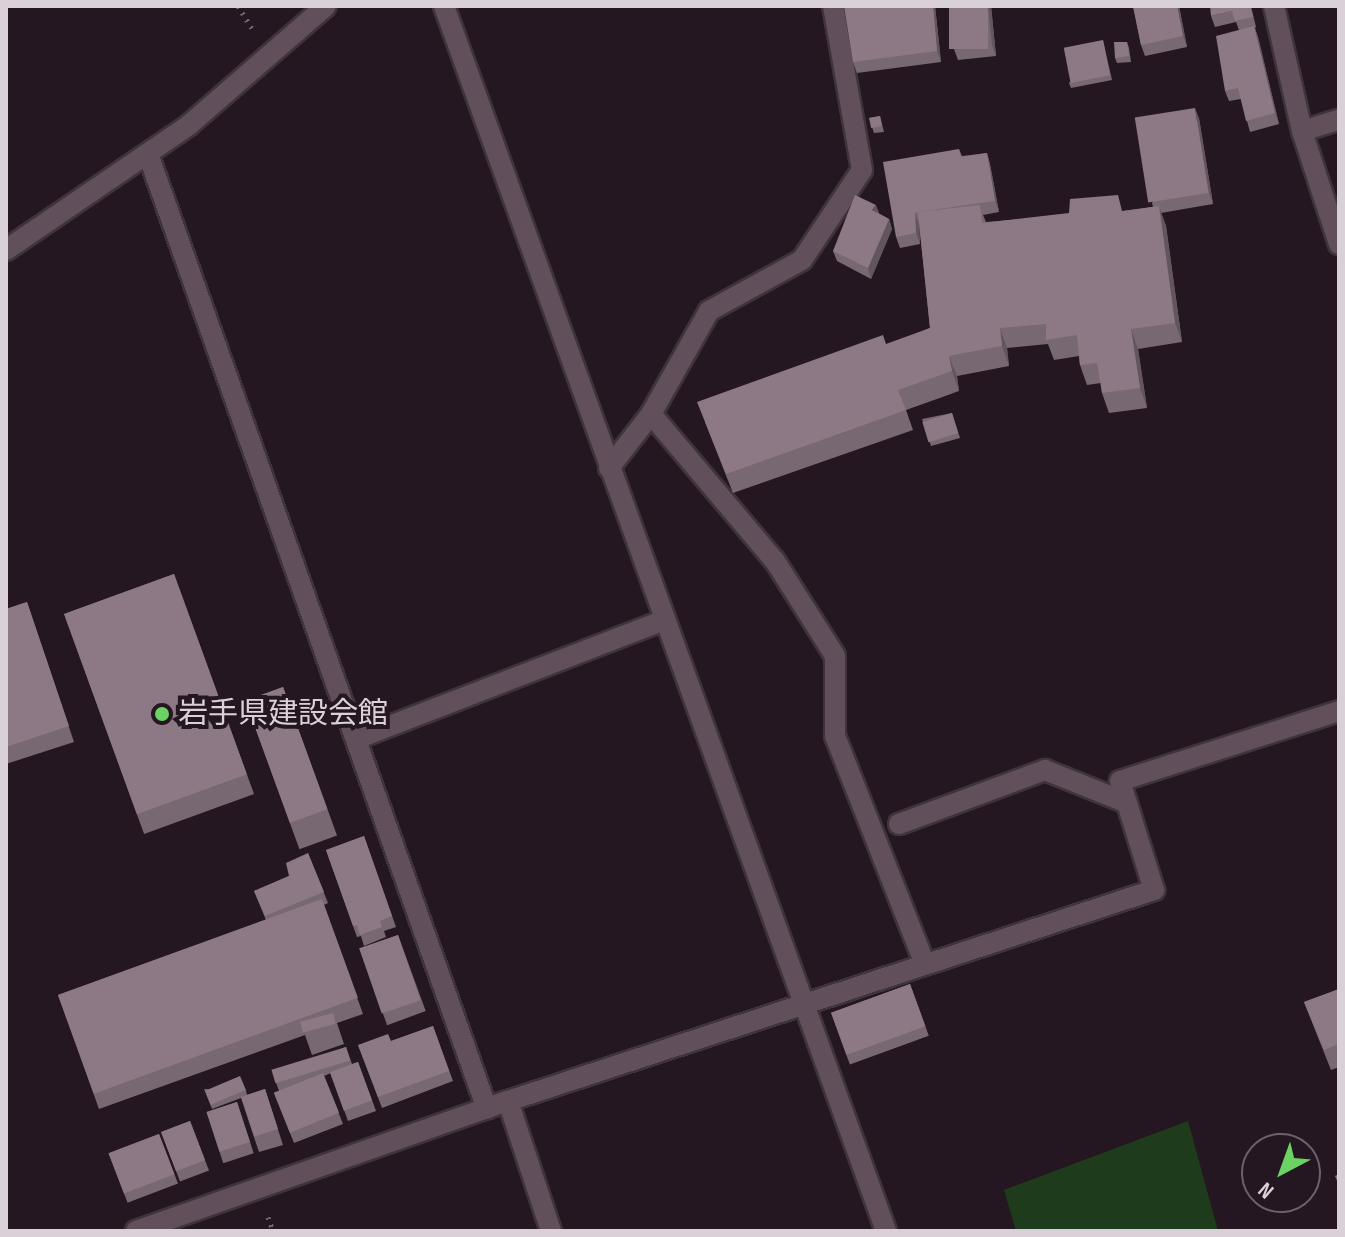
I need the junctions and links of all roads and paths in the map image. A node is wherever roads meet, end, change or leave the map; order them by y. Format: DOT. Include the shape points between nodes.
graph roads {
  1 [pos="238,6"];
  2 [pos="326,6"];
  3 [pos="444,6"];
  4 [pos="833,6"];
  5 [pos="1274,6"];
  6 [pos="252,28"];
  7 [pos="1339,120"];
  8 [pos="1302,131"];
  9 [pos="148,154"];
  10 [pos="1339,244"];
  11 [pos="6,250"];
  12 [pos="651,414"];
  13 [pos="609,468"];
  14 [pos="665,620"];
  15 [pos="1339,711"];
  16 [pos="356,739"];
  17 [pos="1127,803"];
  18 [pos="899,824"];
  19 [pos="925,965"];
  20 [pos="807,1003"];
  21 [pos="508,1101"];
  22 [pos="487,1109"];
  23 [pos="136,1231"];
  24 [pos="551,1231"];
  25 [pos="886,1231"];
  1 -- 6 [label="path"];
  2 -- 9 [label="street"];
  3 -- 13 [label="street"];
  4 -- 12 [label="street" via="862,170 802,260 709,311"];
  5 -- 8 [label="street"];
  7 -- 8 [label="street"];
  8 -- 10 [label="street"];
  9 -- 11 [label="street"];
  9 -- 16 [label="street"];
  12 -- 13 [label="street"];
  12 -- 19 [label="street" via="775,561 835,656 835,736"];
  13 -- 14 [label="street"];
  14 -- 16 [label="street"];
  14 -- 20 [label="street"];
  15 -- 17 [label="street" via="1120,781"];
  16 -- 22 [label="street"];
  17 -- 18 [label="street" via="1045,770"];
  17 -- 19 [label="street" via="1154,890"];
  19 -- 20 [label="street"];
  20 -- 21 [label="street"];
  20 -- 25 [label="street"];
  21 -- 22 [label="street"];
  21 -- 24 [label="street"];
  22 -- 23 [label="street"];
}
